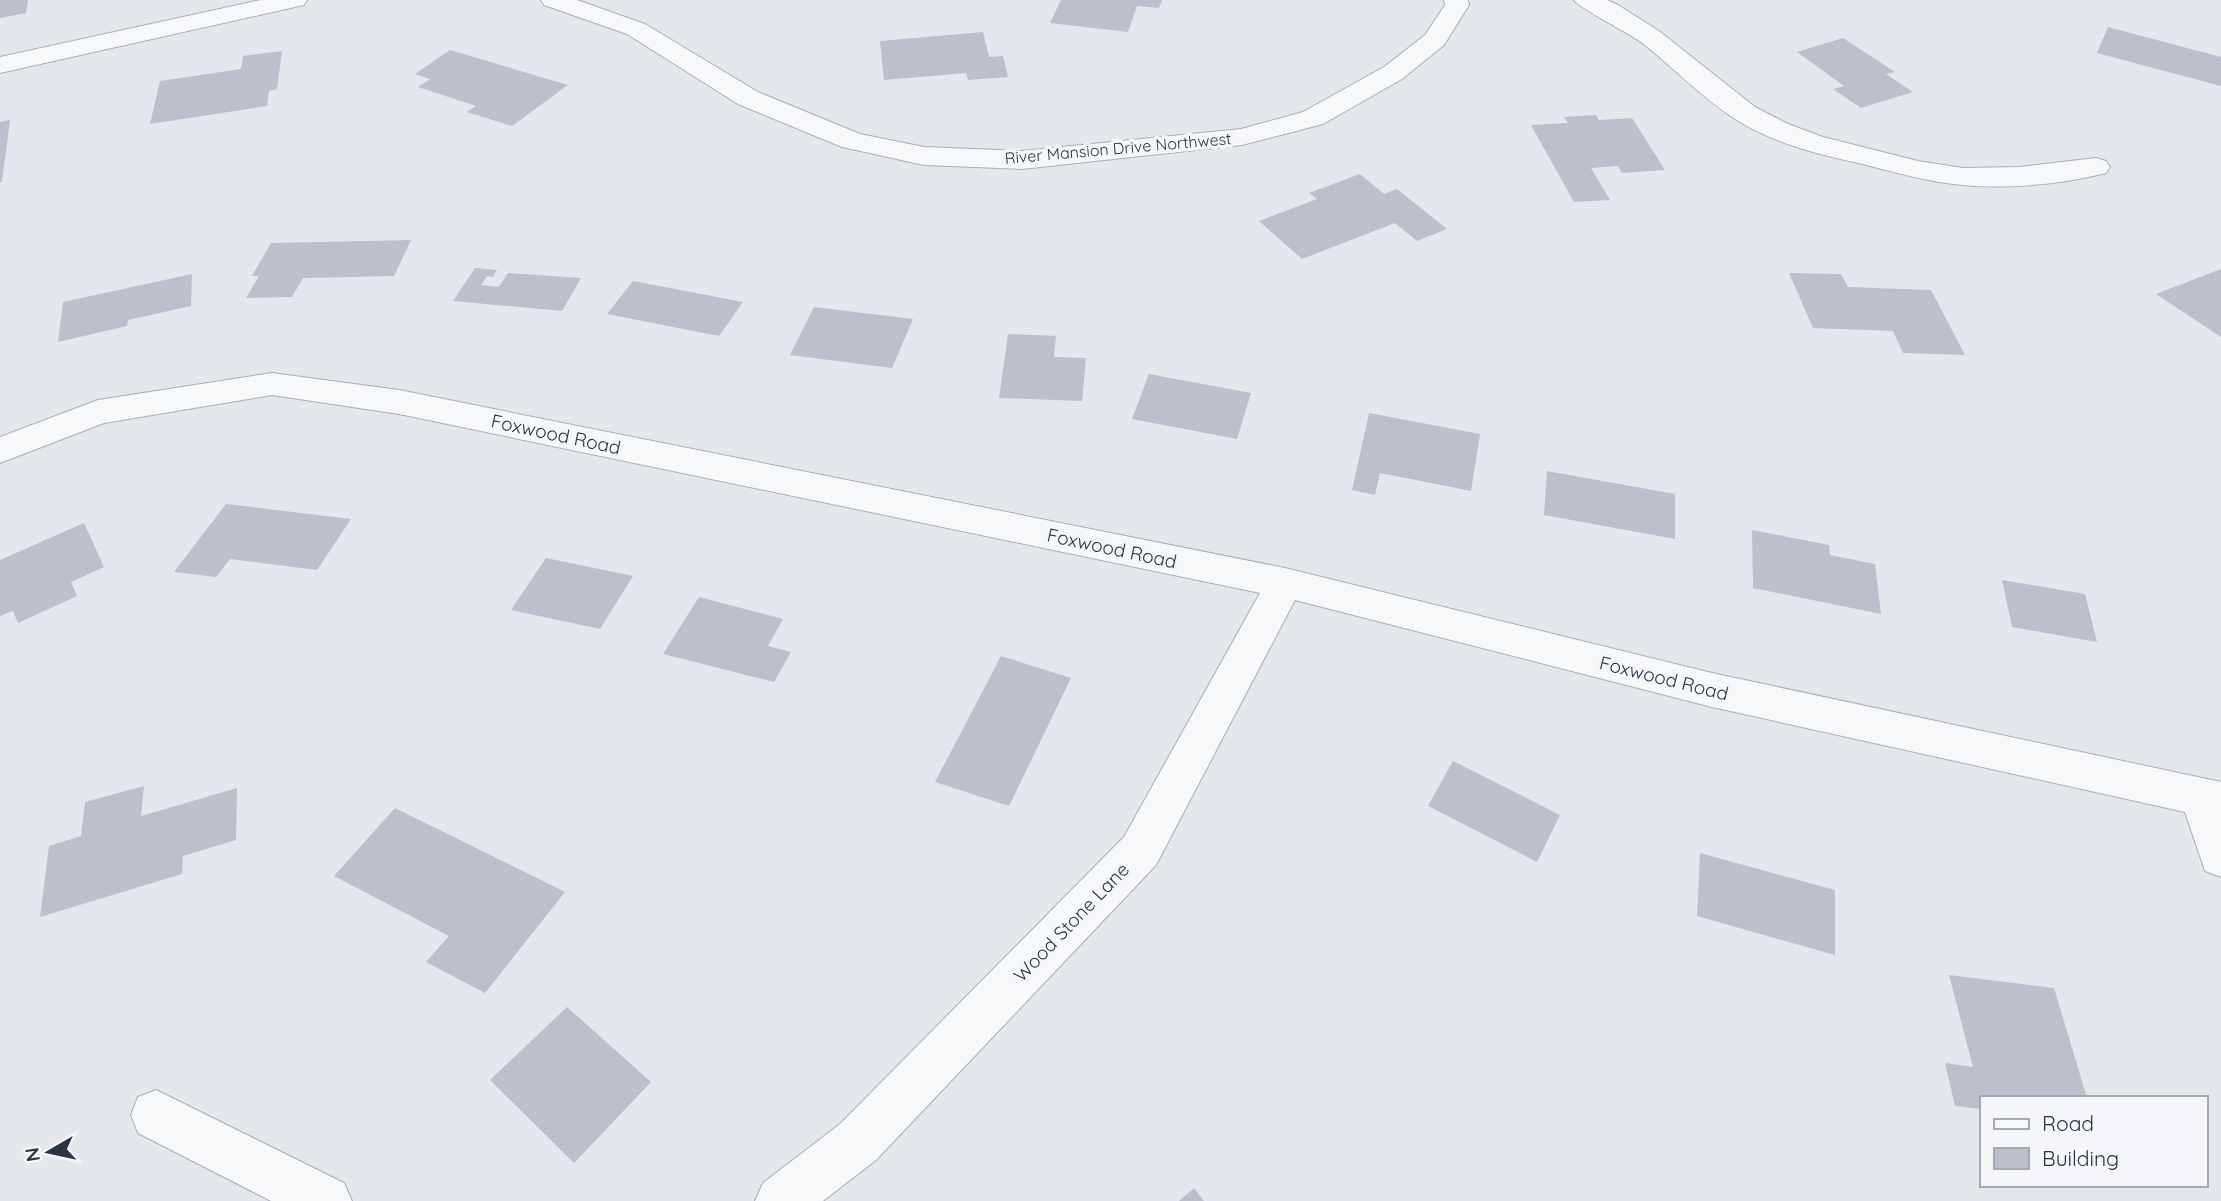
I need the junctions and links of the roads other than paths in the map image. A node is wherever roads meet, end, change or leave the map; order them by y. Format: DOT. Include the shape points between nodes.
graph roads {
  1 [pos="295,0"];
  2 [pos="553,0"];
  3 [pos="1456,0"];
  4 [pos="1586,0"];
  5 [pos="0,65"];
  6 [pos="2096,167"];
  7 [pos="0,451"];
  8 [pos="1285,583"];
  9 [pos="2211,799"];
  10 [pos="2221,857"];
  11 [pos="156,1115"];
  12 [pos="326,1201"];
  13 [pos="782,1201"];
  1 -- 5 [label="street"];
  2 -- 3 [label="street, River Mansion Drive Northwest" via="636,29 748,98 852,141 924,156 1021,160 1242,137 1313,118 1394,73 1435,40"];
  4 -- 6 [label="street" via="1632,21 1708,86 1778,131 1896,164 1972,177 2033,176"];
  7 -- 8 [label="street, Foxwood Road" via="98,412 272,384 399,402"];
  8 -- 9 [label="street, Foxwood Road" via="1712,690"];
  8 -- 13 [label="street, Wood Stone Lane" via="1140,851 858,1142"];
  9 -- 10 [label="street"];
  11 -- 12 [label="street"];
}
